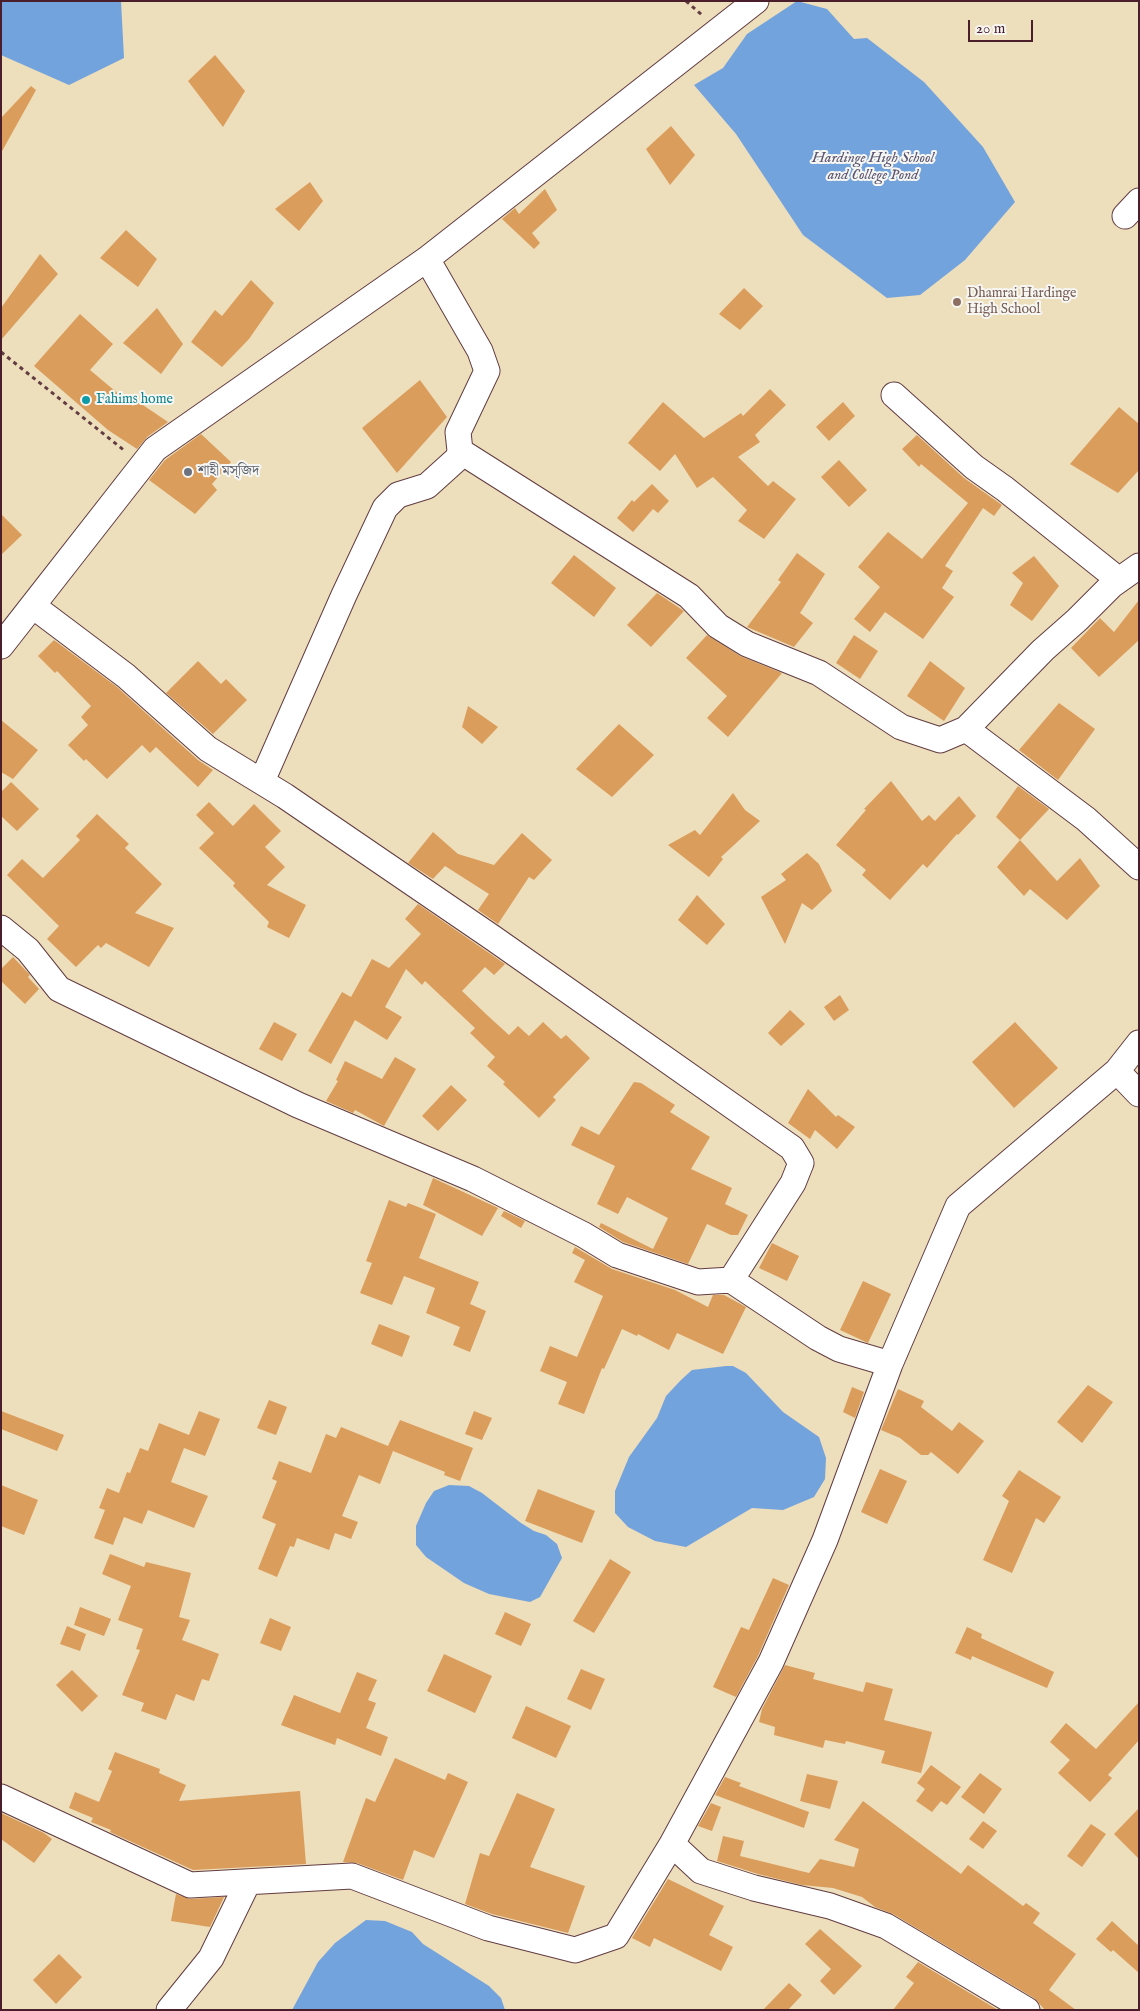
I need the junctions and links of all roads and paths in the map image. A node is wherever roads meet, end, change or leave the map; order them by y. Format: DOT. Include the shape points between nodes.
graph roads {
  1 [pos="756,1"];
  2 [pos="427,259"];
  3 [pos="1,352"];
  4 [pos="894,395"];
  5 [pos="460,451"];
  6 [pos="143,465"];
  7 [pos="1129,573"];
  8 [pos="33,606"];
  9 [pos="1,646"];
  10 [pos="966,729"];
  11 [pos="262,781"];
  12 [pos="1139,867"];
  13 [pos="1,928"];
  14 [pos="1139,1043"];
  15 [pos="1117,1071"];
  16 [pos="1139,1094"];
  17 [pos="731,1280"];
  18 [pos="890,1364"];
  19 [pos="1,1797"];
  20 [pos="672,1844"];
  21 [pos="248,1882"];
  22 [pos="169,2010"];
  23 [pos="1027,2010"];
  1 -- 2 [label="street"];
  2 -- 5 [label="street" via="480,351 487,371 458,432"];
  2 -- 6 [label="street" via="155,449"];
  3 -- 6 [label="path"];
  4 -- 7 [label="street" via="974,467"];
  5 -- 10 [label="street" via="689,596 718,626 747,644 819,673 901,727 940,740"];
  5 -- 11 [label="street" via="458,458 427,486 398,495 385,508"];
  6 -- 8 [label="street"];
  7 -- 10 [label="street" via="1043,650"];
  8 -- 9 [label="street"];
  8 -- 11 [label="street" via="126,676 208,749"];
  10 -- 12 [label="street" via="1086,819"];
  11 -- 17 [label="street" via="792,1148 801,1163 793,1183"];
  13 -- 17 [label="street" via="28,950 59,989 280,1096 473,1179 617,1255 698,1282"];
  14 -- 15 [label="street"];
  15 -- 16 [label="street"];
  15 -- 18 [label="street" via="958,1206"];
  17 -- 18 [label="street" via="818,1338 848,1352"];
  18 -- 20 [label="street" via="825,1540 772,1662"];
  19 -- 21 [label="street" via="190,1885"];
  20 -- 21 [label="street" via="616,1936 575,1950 488,1928 352,1876"];
  20 -- 23 [label="street" via="701,1871 754,1888 830,1906 886,1926"];
  21 -- 22 [label="street" via="211,1958"];
}
